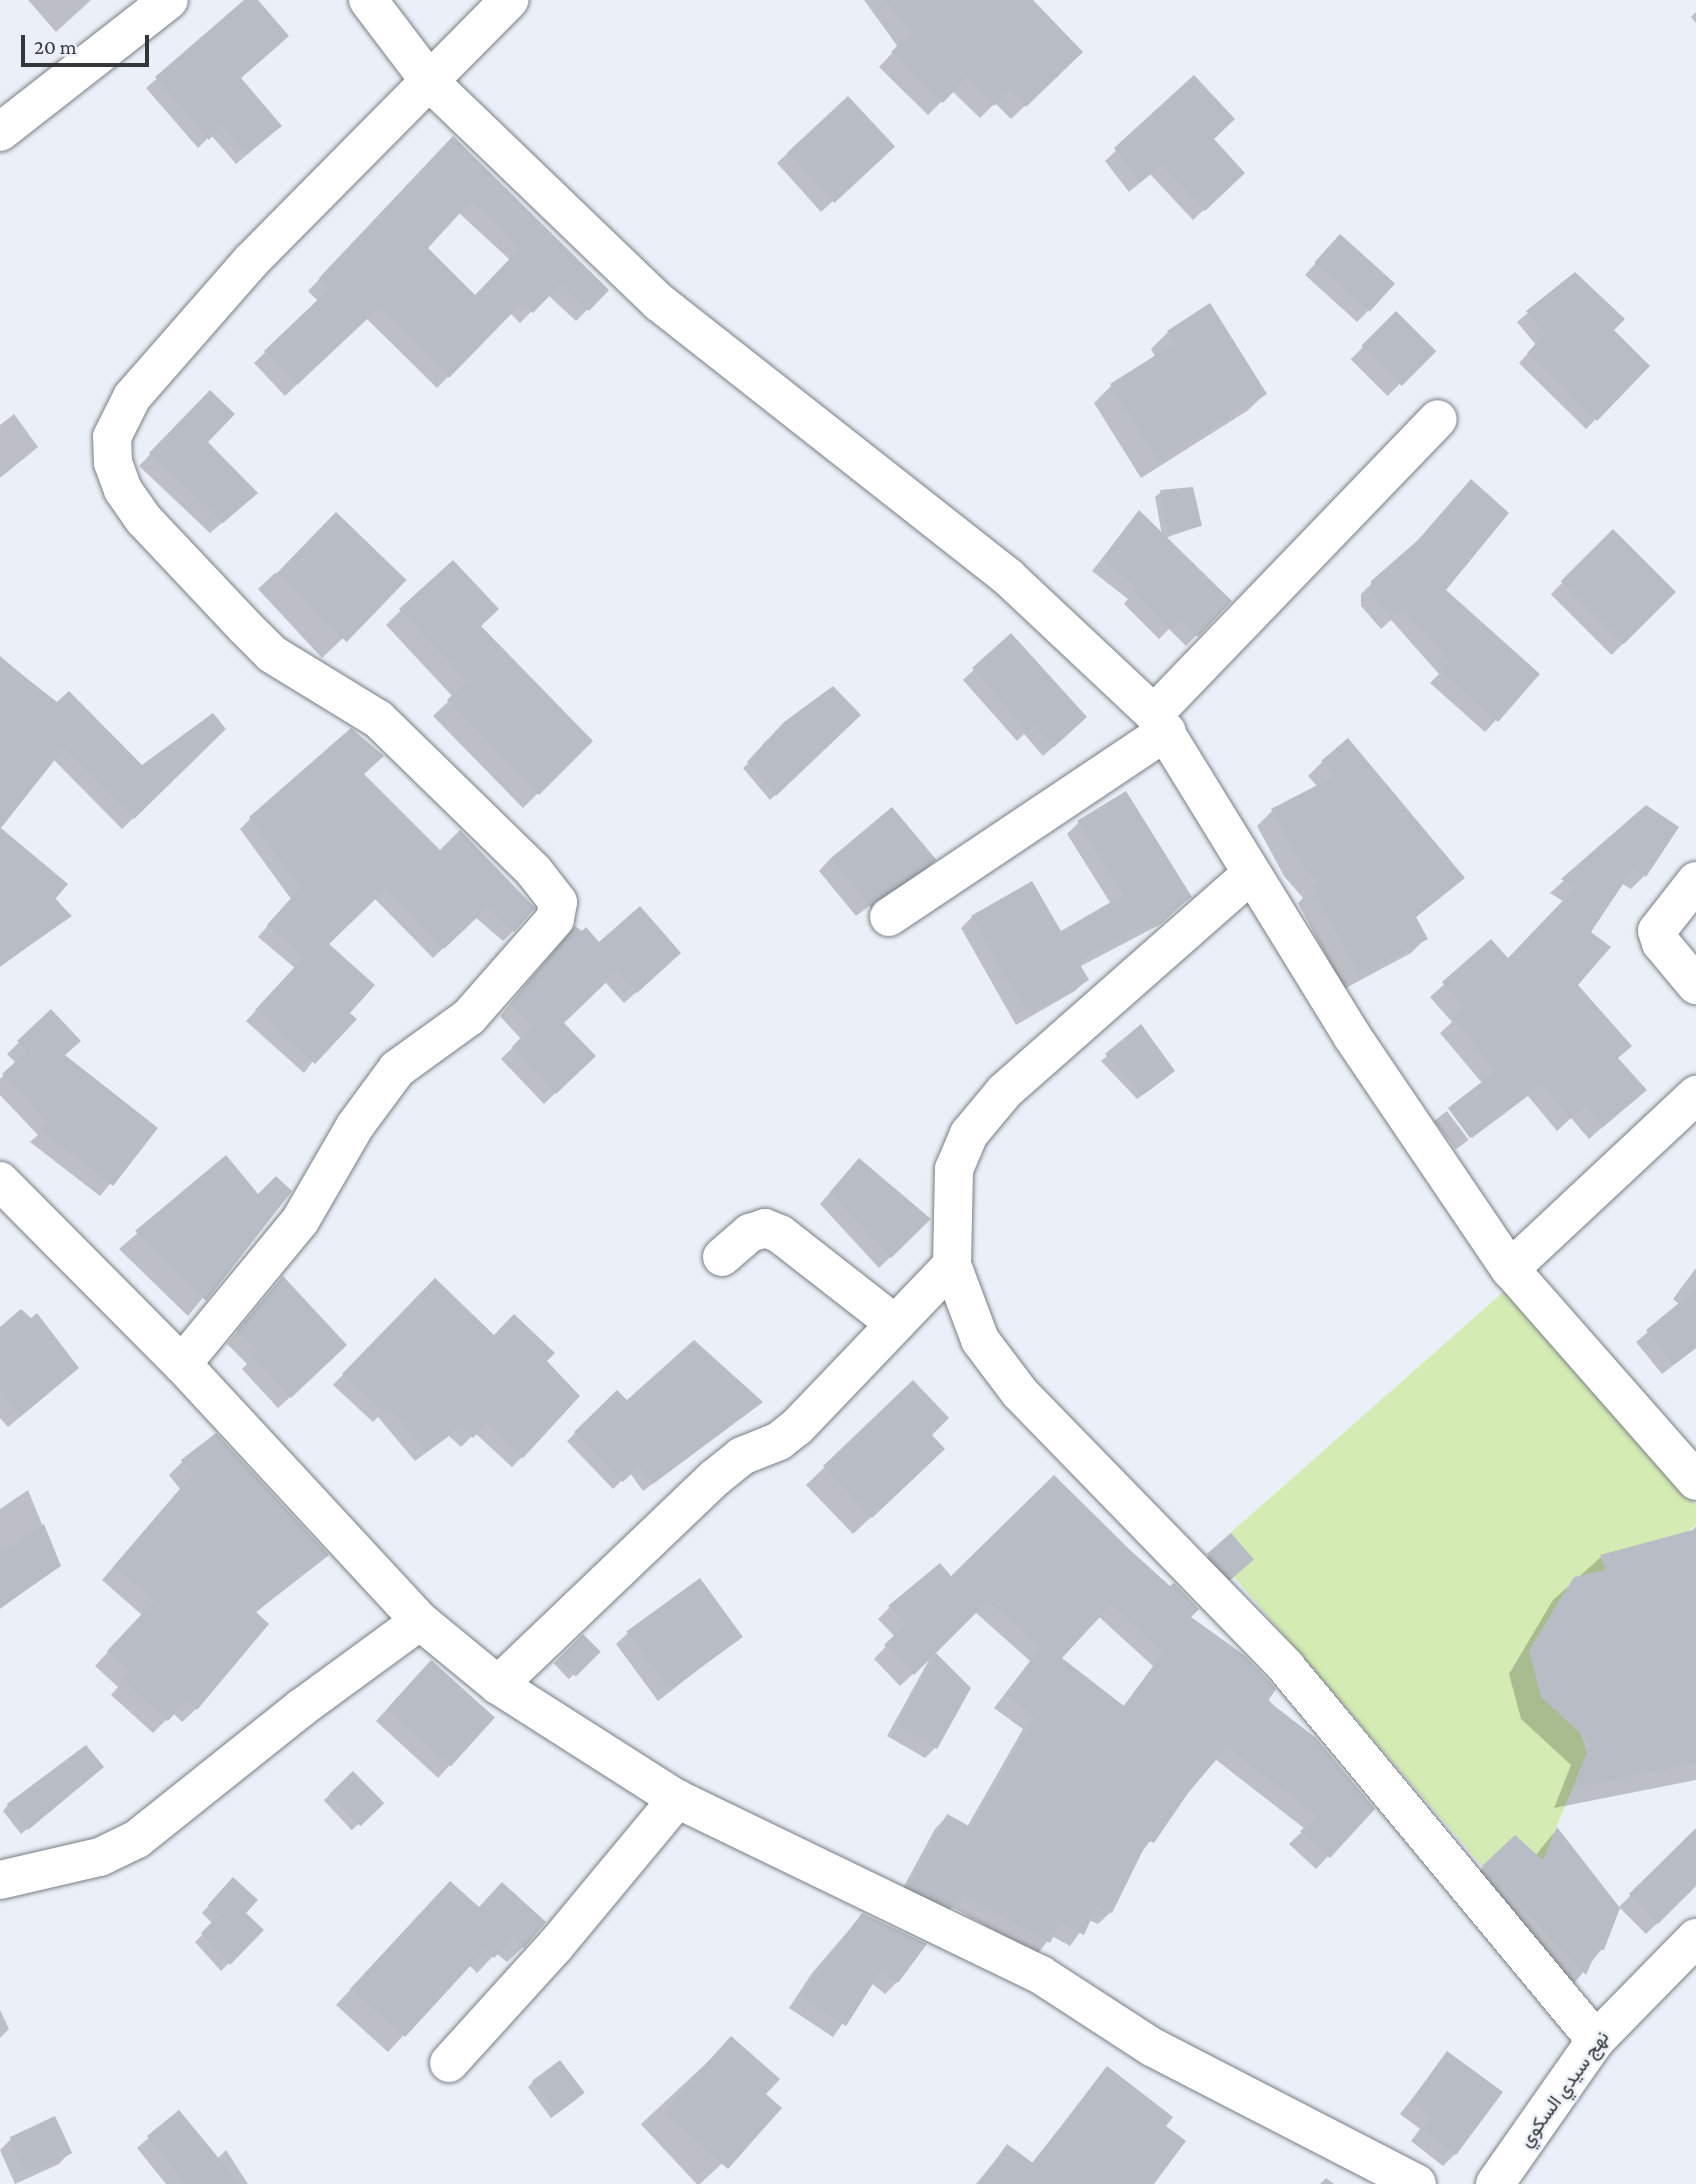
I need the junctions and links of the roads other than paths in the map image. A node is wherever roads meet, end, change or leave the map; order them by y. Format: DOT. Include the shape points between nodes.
graph roads {
  1 [pos="169,0"];
  2 [pos="368,0"];
  3 [pos="509,0"];
  4 [pos="431,83"];
  5 [pos="0,132"];
  6 [pos="1438,419"];
  7 [pos="1160,723"];
  8 [pos="1251,874"];
  9 [pos="1696,880"];
  10 [pos="889,917"];
  11 [pos="1696,985"];
  12 [pos="1696,1095"];
  13 [pos="0,1181"];
  14 [pos="722,1257"];
  15 [pos="952,1265"];
  16 [pos="1510,1269"];
  17 [pos="895,1324"];
  18 [pos="182,1364"];
  19 [pos="1696,1481"];
  20 [pos="420,1621"];
  21 [pos="498,1685"];
  22 [pos="677,1799"];
  23 [pos="0,1880"];
  24 [pos="1696,1938"];
  25 [pos="1596,2040"];
  26 [pos="449,2063"];
  27 [pos="1418,2184"];
  28 [pos="1495,2184"];
  1 -- 5 [label="street"];
  2 -- 4 [label="street"];
  3 -- 4 [label="street"];
  4 -- 7 [label="street" via="660,303 1008,577"];
  4 -- 18 [label="street" via="252,260 132,397 112,437 113,463 123,490 144,520 245,627 272,654 378,719 534,871 558,902 555,919 469,1017 397,1069 355,1126 300,1221"];
  6 -- 7 [label="street"];
  7 -- 8 [label="street"];
  7 -- 10 [label="street"];
  8 -- 15 [label="street" via="1004,1092 969,1134 954,1169"];
  8 -- 16 [label="street" via="1352,1036"];
  9 -- 11 [label="street" via="1657,931 1661,943"];
  12 -- 16 [label="street"];
  13 -- 18 [label="street"];
  14 -- 17 [label="street" via="750,1233 765,1228 780,1234"];
  15 -- 17 [label="street"];
  15 -- 25 [label="street" via="980,1340 1020,1393 1286,1667"];
  16 -- 19 [label="street"];
  17 -- 21 [label="street" via="797,1427 779,1441 742,1456 716,1477"];
  18 -- 20 [label="street"];
  20 -- 21 [label="street"];
  20 -- 23 [label="street" via="301,1707 137,1839 100,1857"];
  21 -- 22 [label="street"];
  22 -- 26 [label="street" via="556,1945"];
  22 -- 27 [label="street" via="1030,1969 1152,2047"];
  24 -- 25 [label="street, نهج سيدي السكوي"];
  25 -- 28 [label="street, نهج سيدي السكوي"];
}
